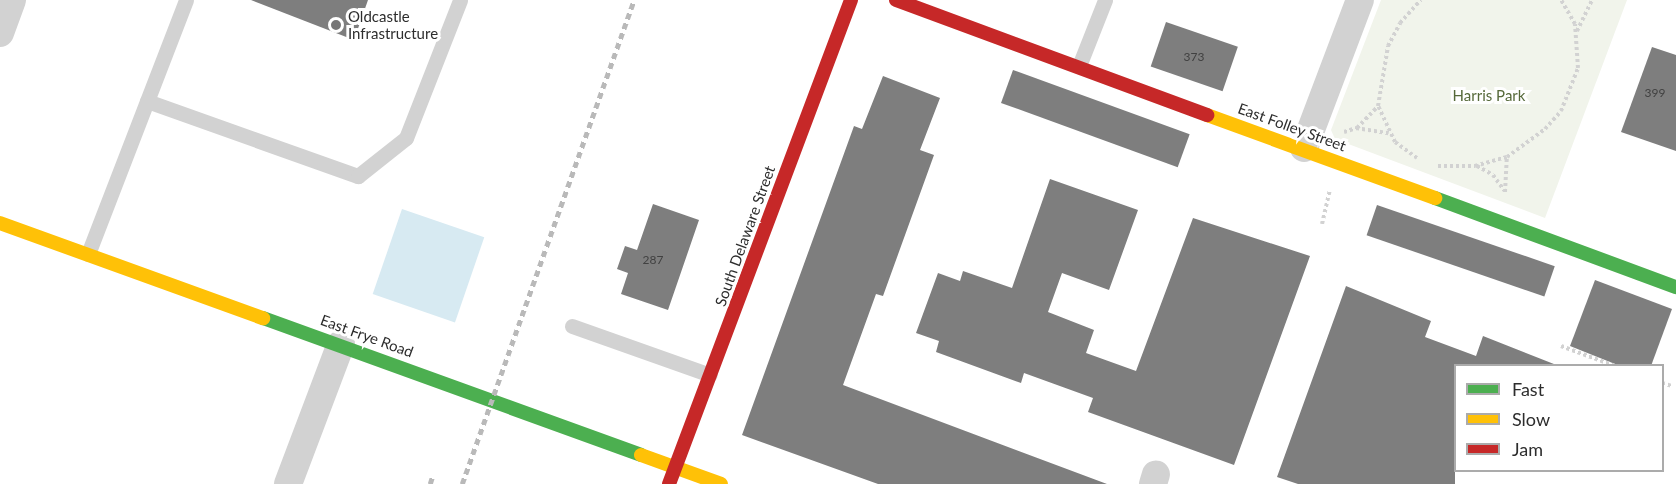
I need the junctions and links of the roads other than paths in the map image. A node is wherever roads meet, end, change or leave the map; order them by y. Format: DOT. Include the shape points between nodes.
graph roads {
  1 [pos="12,0"];
  2 [pos="186,0"];
  3 [pos="460,0"];
  4 [pos="851,0"];
  5 [pos="896,0"];
  6 [pos="1105,0"];
  7 [pos="1360,0"];
  8 [pos="0,33"];
  9 [pos="1079,66"];
  10 [pos="147,101"];
  11 [pos="1304,148"];
  12 [pos="0,223"];
  13 [pos="88,254"];
  14 [pos="1676,287"];
  15 [pos="572,326"];
  16 [pos="341,344"];
  17 [pos="710,375"];
  18 [pos="675,467"];
  19 [pos="288,484"];
  20 [pos="669,484"];
  21 [pos="721,484"];
  1 -- 8 [label="street"];
  2 -- 10 [label="lane"];
  3 -- 10 [label="lane" via="406,138 358,176"];
  4 -- 17 [label="street, South Delaware Street"];
  5 -- 9 [label="street, East Folley Street"];
  6 -- 9 [label="lane"];
  7 -- 11 [label="street"];
  9 -- 11 [label="street, East Folley Street"];
  10 -- 13 [label="lane"];
  11 -- 14 [label="street, East Folley Street"];
  12 -- 13 [label="street, East Frye Road"];
  13 -- 16 [label="street, East Frye Road"];
  15 -- 17 [label="lane"];
  16 -- 18 [label="street, East Frye Road"];
  16 -- 19 [label="street"];
  17 -- 18 [label="street, South Delaware Street"];
  18 -- 20 [label="street, South Delaware Street"];
  18 -- 21 [label="street, East Frye Road"];
}
